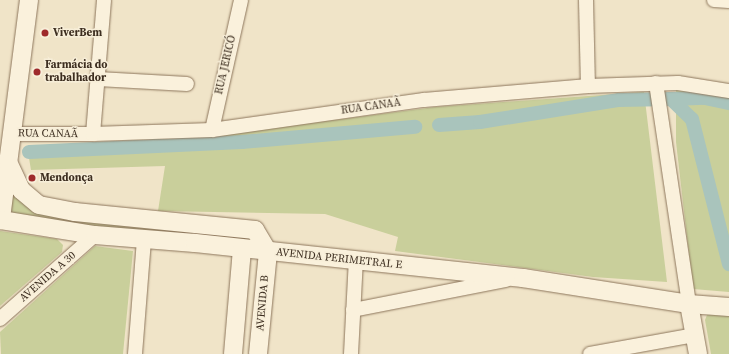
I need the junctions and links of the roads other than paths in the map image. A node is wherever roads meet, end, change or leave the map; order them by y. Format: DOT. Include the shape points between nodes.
graph roads {
  1 [pos="29,0"];
  2 [pos="104,0"];
  3 [pos="241,0"];
  4 [pos="586,0"];
  5 [pos="714,0"];
  6 [pos="729,0"];
  7 [pos="98,79"];
  8 [pos="187,84"];
  9 [pos="588,86"];
  10 [pos="657,87"];
  11 [pos="729,91"];
  12 [pos="212,130"];
  13 [pos="12,134"];
  14 [pos="93,134"];
  15 [pos="9,164"];
  16 [pos="0,220"];
  17 [pos="95,235"];
  18 [pos="144,239"];
  19 [pos="242,248"];
  20 [pos="268,252"];
  21 [pos="356,260"];
  22 [pos="516,278"];
  23 [pos="689,304"];
  24 [pos="729,308"];
  25 [pos="353,310"];
  26 [pos="0,319"];
  27 [pos="695,335"];
  28 [pos="136,354"];
  29 [pos="233,354"];
  30 [pos="258,354"];
  31 [pos="351,354"];
  32 [pos="590,354"];
  33 [pos="698,354"];
  1 -- 13 [label="street"];
  2 -- 7 [label="street"];
  3 -- 12 [label="street, RUA JERICÓ"];
  4 -- 9 [label="street"];
  5 -- 6 [label="street"];
  7 -- 8 [label="street"];
  7 -- 14 [label="street"];
  9 -- 10 [label="street, RUA CANAÃ"];
  9 -- 12 [label="street, RUA CANAÃ" via="424,100"];
  10 -- 11 [label="street, RUA CANAÃ"];
  10 -- 23 [label="street"];
  12 -- 14 [label="street, RUA CANAÃ"];
  13 -- 14 [label="street, RUA CANAÃ"];
  13 -- 15 [label="street"];
  15 -- 16 [label="street"];
  15 -- 20 [label="street, AVENIDA PERIMETRAL E" via="21,190 39,205 75,212 251,228 258,233"];
  16 -- 17 [label="street"];
  17 -- 18 [label="street"];
  17 -- 26 [label="street, AVENIDA A 30"];
  18 -- 19 [label="street"];
  18 -- 28 [label="street"];
  19 -- 20 [label="street"];
  19 -- 29 [label="street"];
  20 -- 21 [label="street, AVENIDA PERIMETRAL E"];
  20 -- 30 [label="street, AVENIDA B"];
  21 -- 22 [label="street, AVENIDA PERIMETRAL E"];
  21 -- 25 [label="street"];
  22 -- 23 [label="street, AVENIDA PERIMETRAL E"];
  22 -- 25 [label="street"];
  23 -- 24 [label="street, AVENIDA PERIMETRAL E"];
  23 -- 27 [label="street"];
  25 -- 31 [label="street"];
  27 -- 32 [label="street"];
  27 -- 33 [label="street"];
}
